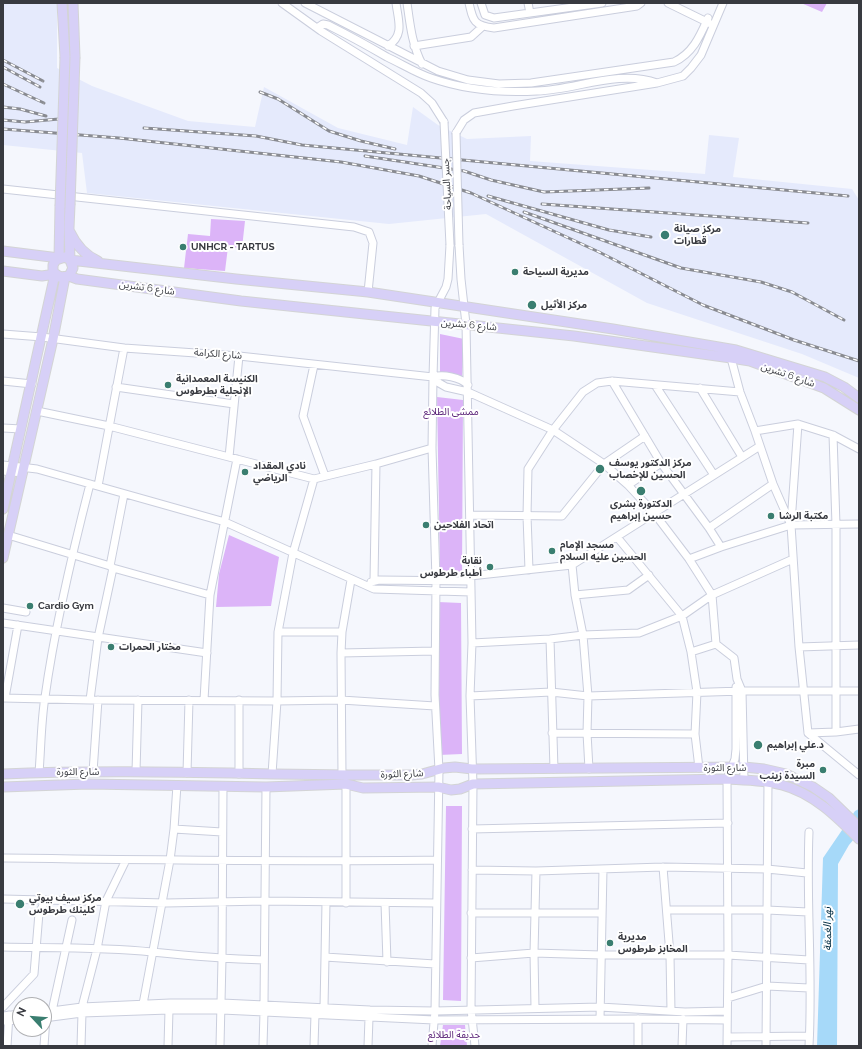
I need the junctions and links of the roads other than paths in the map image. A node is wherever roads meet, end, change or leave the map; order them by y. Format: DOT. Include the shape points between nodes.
graph roads {
  1 [pos="62,3"];
  2 [pos="73,3"];
  3 [pos="282,3"];
  4 [pos="305,3"];
  5 [pos="396,3"];
  6 [pos="407,3"];
  7 [pos="470,3"];
  8 [pos="481,3"];
  9 [pos="528,3"];
  10 [pos="602,3"];
  11 [pos="641,3"];
  12 [pos="668,3"];
  13 [pos="678,3"];
  14 [pos="723,3"];
  15 [pos="323,12"];
  16 [pos="530,13"];
  17 [pos="711,21"];
  18 [pos="482,27"];
  19 [pos="316,28"];
  20 [pos="388,46"];
  21 [pos="414,46"];
  22 [pos="686,54"];
  23 [pos="422,64"];
  24 [pos="695,64"];
  25 [pos="657,83"];
  26 [pos="3,189"];
  27 [pos="69,228"];
  28 [pos="3,251"];
  29 [pos="59,258"];
  30 [pos="70,260"];
  31 [pos="101,263"];
  32 [pos="3,271"];
  33 [pos="55,274"];
  34 [pos="67,277"];
  35 [pos="368,292"];
  36 [pos="438,302"];
  37 [pos="465,306"];
  38 [pos="435,322"];
  39 [pos="466,324"];
  40 [pos="3,334"];
  41 [pos="42,337"];
  42 [pos="53,339"];
  43 [pos="124,348"];
  44 [pos="240,356"];
  45 [pos="731,358"];
  46 [pos="314,365"];
  47 [pos="433,377"];
  48 [pos="3,381"];
  49 [pos="612,381"];
  50 [pos="32,384"];
  51 [pos="654,385"];
  52 [pos="116,387"];
  53 [pos="468,388"];
  54 [pos="700,388"];
  55 [pos="740,392"];
  56 [pos="859,398"];
  57 [pos="234,404"];
  58 [pos="859,410"];
  59 [pos="37,411"];
  60 [pos="798,424"];
  61 [pos="110,426"];
  62 [pos="3,428"];
  63 [pos="21,429"];
  64 [pos="553,430"];
  65 [pos="755,431"];
  66 [pos="833,435"];
  67 [pos="645,436"];
  68 [pos="760,446"];
  69 [pos="432,448"];
  70 [pos="859,449"];
  71 [pos="229,457"];
  72 [pos="742,457"];
  73 [pos="237,459"];
  74 [pos="661,463"];
  75 [pos="3,464"];
  76 [pos="376,464"];
  77 [pos="604,464"];
  78 [pos="9,469"];
  79 [pos="24,470"];
  80 [pos="714,475"];
  81 [pos="325,476"];
  82 [pos="314,479"];
  83 [pos="90,484"];
  84 [pos="773,484"];
  85 [pos="628,485"];
  86 [pos="98,486"];
  87 [pos="124,494"];
  88 [pos="684,494"];
  89 [pos="3,508"];
  90 [pos="654,513"];
  91 [pos="470,515"];
  92 [pos="527,516"];
  93 [pos="225,522"];
  94 [pos="859,524"];
  95 [pos="791,525"];
  96 [pos="836,525"];
  97 [pos="709,528"];
  98 [pos="8,535"];
  99 [pos="617,537"];
  100 [pos="721,547"];
  101 [pos="293,553"];
  102 [pos="72,555"];
  103 [pos="3,558"];
  104 [pos="690,559"];
  105 [pos="793,559"];
  106 [pos="572,565"];
  107 [pos="112,567"];
  108 [pos="529,570"];
  109 [pos="648,575"];
  110 [pos="470,578"];
  111 [pos="350,580"];
  112 [pos="374,580"];
  113 [pos="436,580"];
  114 [pos="365,584"];
  115 [pos="436,591"];
  116 [pos="471,592"];
  117 [pos="210,595"];
  118 [pos="575,595"];
  119 [pos="712,595"];
  120 [pos="3,608"];
  121 [pos="26,612"];
  122 [pos="682,616"];
  123 [pos="3,623"];
  124 [pos="18,625"];
  125 [pos="56,630"];
  126 [pos="278,632"];
  127 [pos="342,632"];
  128 [pos="583,635"];
  129 [pos="98,638"];
  130 [pos="550,639"];
  131 [pos="472,643"];
  132 [pos="716,644"];
  133 [pos="859,645"];
  134 [pos="835,646"];
  135 [pos="799,647"];
  136 [pos="435,651"];
  137 [pos="691,652"];
  138 [pos="207,653"];
  139 [pos="341,653"];
  140 [pos="803,690"];
  141 [pos="837,690"];
  142 [pos="739,691"];
  143 [pos="859,691"];
  144 [pos="552,692"];
  145 [pos="697,692"];
  146 [pos="470,696"];
  147 [pos="588,696"];
  148 [pos="4,698"];
  149 [pos="44,699"];
  150 [pos="90,700"];
  151 [pos="98,700"];
  152 [pos="138,700"];
  153 [pos="189,700"];
  154 [pos="204,700"];
  155 [pos="239,700"];
  156 [pos="341,700"];
  157 [pos="277,701"];
  158 [pos="435,706"];
  159 [pos="859,729"];
  160 [pos="836,732"];
  161 [pos="552,733"];
  162 [pos="588,733"];
  163 [pos="808,733"];
  164 [pos="695,734"];
  165 [pos="732,767"];
  166 [pos="744,767"];
  167 [pos="699,768"];
  168 [pos="472,769"];
  169 [pos="554,769"];
  170 [pos="589,769"];
  171 [pos="439,770"];
  172 [pos="93,772"];
  173 [pos="136,772"];
  174 [pos="39,773"];
  175 [pos="187,773"];
  176 [pos="3,774"];
  177 [pos="239,774"];
  178 [pos="272,774"];
  179 [pos="342,775"];
  180 [pos="859,775"];
  181 [pos="727,779"];
  182 [pos="744,780"];
  183 [pos="768,782"];
  184 [pos="346,784"];
  185 [pos="472,784"];
  186 [pos="177,785"];
  187 [pos="223,786"];
  188 [pos="3,787"];
  189 [pos="266,787"];
  190 [pos="438,787"];
  191 [pos="836,810"];
  192 [pos="728,824"];
  193 [pos="859,827"];
  194 [pos="174,829"];
  195 [pos="472,829"];
  196 [pos="222,832"];
  197 [pos="809,832"];
  198 [pos="859,839"];
  199 [pos="3,858"];
  200 [pos="126,860"];
  201 [pos="170,860"];
  202 [pos="222,860"];
  203 [pos="266,860"];
  204 [pos="437,860"];
  205 [pos="346,861"];
  206 [pos="663,867"];
  207 [pos="728,868"];
  208 [pos="767,869"];
  209 [pos="472,870"];
  210 [pos="603,870"];
  211 [pos="536,871"];
  212 [pos="807,873"];
  213 [pos="3,899"];
  214 [pos="46,900"];
  215 [pos="106,901"];
  216 [pos="264,901"];
  217 [pos="222,902"];
  218 [pos="326,902"];
  219 [pos="162,903"];
  220 [pos="346,903"];
  221 [pos="436,903"];
  222 [pos="385,904"];
  223 [pos="667,910"];
  224 [pos="728,910"];
  225 [pos="768,910"];
  226 [pos="808,912"];
  227 [pos="471,913"];
  228 [pos="536,913"];
  229 [pos="601,913"];
  230 [pos="72,920"];
  231 [pos="3,947"];
  232 [pos="36,948"];
  233 [pos="66,948"];
  234 [pos="96,949"];
  235 [pos="152,952"];
  236 [pos="534,953"];
  237 [pos="601,955"];
  238 [pos="670,955"];
  239 [pos="728,955"];
  240 [pos="325,957"];
  241 [pos="767,957"];
  242 [pos="471,958"];
  243 [pos="222,959"];
  244 [pos="264,960"];
  245 [pos="809,960"];
  246 [pos="387,962"];
  247 [pos="435,964"];
  248 [pos="767,986"];
  249 [pos="809,988"];
  250 [pos="728,998"];
  251 [pos="143,1004"];
  252 [pos="3,1007"];
  253 [pos="222,1007"];
  254 [pos="324,1007"];
  255 [pos="600,1007"];
  256 [pos="264,1008"];
  257 [pos="535,1008"];
  258 [pos="471,1009"];
  259 [pos="82,1010"];
  260 [pos="170,1010"];
  261 [pos="52,1011"];
  262 [pos="435,1011"];
  263 [pos="671,1011"];
  264 [pos="727,1011"];
  265 [pos="315,1014"];
  266 [pos="52,1015"];
  267 [pos="6,1018"];
  268 [pos="369,1018"];
  269 [pos="600,1019"];
  270 [pos="638,1019"];
  271 [pos="683,1019"];
  272 [pos="434,1020"];
  273 [pos="472,1020"];
  274 [pos="727,1020"];
  275 [pos="766,1036"];
  276 [pos="809,1036"];
  277 [pos="727,1037"];
  278 [pos="7,1046"];
  279 [pos="81,1046"];
  280 [pos="168,1046"];
  281 [pos="220,1046"];
  282 [pos="263,1046"];
  283 [pos="314,1046"];
  284 [pos="368,1046"];
  285 [pos="432,1046"];
  286 [pos="475,1046"];
  287 [pos="638,1046"];
  288 [pos="682,1046"];
  289 [pos="727,1046"];
  290 [pos="766,1046"];
  291 [pos="809,1046"];
  1 -- 29 [label="main road, bridge" via="65,57"];
  2 -- 27 [label="main road, bridge" via="75,56"];
  3 -- 19 [label="street"];
  4 -- 15 [label="street"];
  5 -- 20 [label="street" via="399,32 397,38"];
  6 -- 21 [label="street"];
  7 -- 18 [label="street" via="473,19"];
  8 -- 16 [label="street" via="485,15 494,18"];
  9 -- 16 [label="street"];
  10 -- 16 [label="street"];
  11 -- 18 [label="street" via="637,6 494,28"];
  12 -- 17 [label="street"];
  13 -- 17 [label="street"];
  14 -- 17 [label="street"];
  15 -- 19 [label="street"];
  15 -- 20 [label="street"];
  17 -- 22 [label="street"];
  17 -- 24 [label="street" via="701,55"];
  18 -- 21 [label="street" via="471,37"];
  19 -- 25 [label="street" via="323,24 328,25 415,72 446,83 468,87 508,92 551,91 628,77"];
  19 -- 36 [label="street, جسر السياحة, bridge" via="421,93 432,103 444,122 450,245 448,279"];
  20 -- 23 [label="street"];
  21 -- 23 [label="street"];
  22 -- 23 [label="street" via="674,62 515,84 468,80 438,72"];
  22 -- 24 [label="street"];
  24 -- 25 [label="street" via="683,76"];
  25 -- 37 [label="street, جسر السياحة, bridge" via="474,113 464,120 456,133 459,245"];
  26 -- 35 [label="street" via="354,228 369,232 373,243"];
  27 -- 30 [label="main road"];
  27 -- 31 [label="main road" via="80,249"];
  28 -- 29 [label="main road"];
  29 -- 30 [label="main road" via="65,257"];
  29 -- 33 [label="main road" via="53,265"];
  30 -- 31 [label="main road, شارع 6 تشرين"];
  30 -- 34 [label="main road" via="73,268"];
  31 -- 35 [label="main road, شارع 6 تشرين" via="236,280"];
  32 -- 33 [label="main road" via="42,276"];
  33 -- 34 [label="main road" via="60,278"];
  33 -- 41 [label="main road"];
  34 -- 38 [label="main road, شارع 6 تشرين" via="241,302"];
  34 -- 42 [label="main road"];
  35 -- 36 [label="main road, شارع 6 تشرين"];
  36 -- 37 [label="main road, شارع 6 تشرين"];
  36 -- 38 [label="street, جسر السياحة"];
  37 -- 39 [label="street, جسر السياحة"];
  37 -- 56 [label="main road, شارع 6 تشرين" via="736,350 825,377"];
  38 -- 39 [label="main road, شارع 6 تشرين"];
  38 -- 47 [label="street, جسر السياحة"];
  39 -- 45 [label="main road, شارع 6 تشرين"];
  39 -- 53 [label="street, جسر السياحة"];
  40 -- 41 [label="street, شارع الكرامة"];
  41 -- 42 [label="street, شارع الكرامة"];
  41 -- 50 [label="main road"];
  42 -- 43 [label="street, شارع الكرامة"];
  42 -- 59 [label="main road"];
  43 -- 44 [label="street, شارع الكرامة"];
  43 -- 52 [label="street"];
  44 -- 46 [label="street, شارع الكرامة"];
  44 -- 57 [label="street"];
  45 -- 55 [label="street"];
  45 -- 58 [label="main road, شارع 6 تشرين" via="750,362 824,388"];
  46 -- 47 [label="street, شارع الكرامة"];
  46 -- 81 [label="street" via="303,416"];
  47 -- 53 [label="street, شارع الكرامة" via="457,379"];
  47 -- 53 [label="street" via="446,387"];
  47 -- 69 [label="street, جسر السياحة"];
  48 -- 50 [label="street"];
  49 -- 51 [label="street"];
  49 -- 64 [label="street" via="597,383 583,392"];
  49 -- 67 [label="street"];
  50 -- 63 [label="main road"];
  51 -- 54 [label="street"];
  51 -- 80 [label="street"];
  52 -- 57 [label="street"];
  52 -- 61 [label="street"];
  53 -- 64 [label="street"];
  53 -- 91 [label="street, جسر السياحة"];
  54 -- 55 [label="street"];
  54 -- 72 [label="street"];
  55 -- 65 [label="street"];
  57 -- 71 [label="street"];
  59 -- 61 [label="street"];
  59 -- 79 [label="main road"];
  60 -- 65 [label="street"];
  60 -- 66 [label="street"];
  60 -- 95 [label="street"];
  61 -- 71 [label="street"];
  61 -- 86 [label="street"];
  62 -- 63 [label="street"];
  63 -- 78 [label="main road"];
  64 -- 77 [label="street"];
  64 -- 92 [label="street" via="528,469"];
  65 -- 68 [label="street"];
  66 -- 70 [label="street"];
  66 -- 96 [label="street"];
  67 -- 74 [label="street"];
  67 -- 77 [label="street"];
  68 -- 72 [label="street"];
  68 -- 84 [label="street"];
  69 -- 76 [label="street"];
  69 -- 113 [label="street, جسر السياحة"];
  71 -- 73 [label="street"];
  72 -- 80 [label="street"];
  73 -- 82 [label="street"];
  73 -- 93 [label="street"];
  74 -- 85 [label="street"];
  74 -- 88 [label="street"];
  75 -- 78 [label="street"];
  76 -- 81 [label="street"];
  76 -- 112 [label="street"];
  77 -- 85 [label="street"];
  77 -- 92 [label="street" via="562,516"];
  78 -- 79 [label="street"];
  78 -- 89 [label="main road"];
  79 -- 83 [label="street" via="37,469"];
  79 -- 98 [label="main road"];
  80 -- 88 [label="street"];
  81 -- 82 [label="street"];
  82 -- 101 [label="street"];
  83 -- 86 [label="street"];
  83 -- 102 [label="street"];
  84 -- 95 [label="street"];
  84 -- 97 [label="street"];
  85 -- 90 [label="street"];
  86 -- 87 [label="street"];
  87 -- 93 [label="street"];
  87 -- 107 [label="street"];
  88 -- 90 [label="street"];
  88 -- 97 [label="street"];
  90 -- 99 [label="street"];
  90 -- 104 [label="street"];
  91 -- 92 [label="street"];
  91 -- 110 [label="street, جسر السياحة"];
  92 -- 108 [label="street"];
  93 -- 101 [label="street"];
  93 -- 117 [label="street"];
  94 -- 96 [label="street"];
  95 -- 96 [label="street"];
  95 -- 100 [label="street"];
  95 -- 105 [label="street"];
  96 -- 134 [label="street"];
  97 -- 100 [label="street"];
  98 -- 102 [label="street"];
  98 -- 103 [label="main road"];
  99 -- 106 [label="street"];
  99 -- 109 [label="street"];
  100 -- 104 [label="street"];
  101 -- 111 [label="street"];
  101 -- 126 [label="street"];
  102 -- 107 [label="street"];
  102 -- 125 [label="street"];
  104 -- 119 [label="street"];
  105 -- 119 [label="street"];
  105 -- 135 [label="street"];
  106 -- 108 [label="street"];
  106 -- 118 [label="street"];
  107 -- 117 [label="street"];
  107 -- 129 [label="street"];
  108 -- 110 [label="street"];
  109 -- 118 [label="street" via="628,590"];
  109 -- 122 [label="street"];
  110 -- 113 [label="street"];
  110 -- 116 [label="street, جسر السياحة"];
  111 -- 114 [label="street"];
  111 -- 127 [label="street"];
  112 -- 113 [label="street"];
  112 -- 114 [label="street"];
  113 -- 115 [label="street, جسر السياحة"];
  114 -- 115 [label="street" via="378,590"];
  115 -- 116 [label="street"];
  115 -- 136 [label="street, جسر السياحة"];
  116 -- 131 [label="street, جسر السياحة"];
  117 -- 138 [label="street"];
  118 -- 128 [label="street"];
  119 -- 122 [label="street"];
  119 -- 132 [label="street"];
  120 -- 121 [label="street"];
  122 -- 128 [label="street" via="639,633"];
  122 -- 137 [label="street"];
  123 -- 124 [label="street"];
  124 -- 125 [label="street"];
  124 -- 148 [label="street"];
  125 -- 129 [label="street"];
  125 -- 149 [label="street"];
  126 -- 127 [label="street"];
  126 -- 157 [label="street"];
  127 -- 139 [label="street"];
  128 -- 130 [label="street"];
  128 -- 147 [label="street"];
  129 -- 138 [label="street"];
  129 -- 150 [label="street"];
  130 -- 131 [label="street"];
  130 -- 144 [label="street"];
  131 -- 146 [label="street, جسر السياحة"];
  132 -- 137 [label="street"];
  132 -- 142 [label="street" via="734,658"];
  133 -- 134 [label="street"];
  134 -- 135 [label="street"];
  134 -- 141 [label="street"];
  135 -- 140 [label="street"];
  136 -- 139 [label="street"];
  136 -- 158 [label="street, جسر السياحة"];
  137 -- 145 [label="street"];
  138 -- 154 [label="street"];
  139 -- 156 [label="street"];
  140 -- 141 [label="street"];
  140 -- 142 [label="street"];
  140 -- 163 [label="street"];
  141 -- 143 [label="street"];
  141 -- 160 [label="street"];
  142 -- 145 [label="street"];
  142 -- 165 [label="street" via="736,749"];
  142 -- 166 [label="street"];
  144 -- 146 [label="street"];
  144 -- 147 [label="street"];
  144 -- 161 [label="street"];
  145 -- 147 [label="street"];
  145 -- 164 [label="street"];
  146 -- 168 [label="street, جسر السياحة"];
  147 -- 162 [label="street"];
  148 -- 149 [label="street"];
  149 -- 150 [label="street"];
  149 -- 174 [label="street"];
  150 -- 151 [label="street"];
  151 -- 152 [label="street"];
  151 -- 172 [label="street"];
  152 -- 153 [label="street"];
  152 -- 173 [label="street"];
  153 -- 154 [label="street"];
  153 -- 175 [label="street"];
  154 -- 155 [label="street"];
  155 -- 157 [label="street"];
  155 -- 177 [label="street"];
  156 -- 157 [label="street"];
  156 -- 158 [label="street"];
  156 -- 179 [label="street"];
  157 -- 178 [label="street"];
  158 -- 171 [label="street, جسر السياحة"];
  159 -- 160 [label="street"];
  160 -- 163 [label="street"];
  161 -- 162 [label="street"];
  161 -- 169 [label="street"];
  162 -- 164 [label="street"];
  162 -- 170 [label="street"];
  163 -- 180 [label="street"];
  164 -- 167 [label="street"];
  165 -- 166 [label="main road, شارع الثورة"];
  165 -- 167 [label="main road, شارع الثورة"];
  165 -- 181 [label="street"];
  166 -- 182 [label="street"];
  166 -- 191 [label="main road, شارع الثورة" via="777,771 795,778 821,792"];
  167 -- 170 [label="main road, شارع الثورة"];
  168 -- 169 [label="main road, شارع الثورة"];
  168 -- 171 [label="main road, شارع الثورة" via="455,767"];
  168 -- 185 [label="street, جسر السياحة"];
  169 -- 170 [label="main road, شارع الثورة"];
  171 -- 179 [label="main road, شارع الثورة" via="412,775"];
  171 -- 190 [label="street, جسر السياحة"];
  172 -- 173 [label="main road, شارع الثورة"];
  172 -- 174 [label="main road, شارع الثورة"];
  173 -- 175 [label="main road, شارع الثورة"];
  174 -- 176 [label="main road, شارع الثورة"];
  175 -- 177 [label="main road, شارع الثورة"];
  177 -- 178 [label="main road, شارع الثورة"];
  178 -- 179 [label="main road, شارع الثورة"];
  181 -- 182 [label="main road, شارع الثورة"];
  181 -- 185 [label="main road, شارع الثورة"];
  181 -- 192 [label="street"];
  182 -- 183 [label="main road, شارع الثورة"];
  183 -- 191 [label="main road, شارع الثورة" via="795,789"];
  183 -- 208 [label="street"];
  184 -- 189 [label="main road, شارع الثورة"];
  184 -- 190 [label="main road, شارع الثورة" via="363,788"];
  184 -- 205 [label="street"];
  185 -- 190 [label="main road, شارع الثورة" via="456,790"];
  185 -- 195 [label="street, جسر السياحة"];
  186 -- 187 [label="main road, شارع الثورة"];
  186 -- 188 [label="main road, شارع الثورة" via="88,784"];
  186 -- 194 [label="street"];
  187 -- 189 [label="main road, شارع الثورة"];
  187 -- 196 [label="street"];
  189 -- 203 [label="street"];
  190 -- 204 [label="street, جسر السياحة"];
  191 -- 193 [label="main road"];
  191 -- 198 [label="main road"];
  192 -- 195 [label="street"];
  192 -- 207 [label="street"];
  194 -- 196 [label="street"];
  194 -- 201 [label="street"];
  195 -- 209 [label="street, جسر السياحة"];
  196 -- 202 [label="street"];
  197 -- 212 [label="street"];
  199 -- 200 [label="street"];
  200 -- 201 [label="street"];
  200 -- 215 [label="street"];
  201 -- 202 [label="street"];
  201 -- 219 [label="street"];
  202 -- 203 [label="street"];
  202 -- 217 [label="street"];
  203 -- 205 [label="street"];
  203 -- 216 [label="street"];
  204 -- 205 [label="street"];
  204 -- 221 [label="street, جسر السياحة"];
  205 -- 220 [label="street"];
  206 -- 207 [label="street"];
  206 -- 210 [label="street"];
  206 -- 223 [label="street"];
  207 -- 208 [label="street"];
  207 -- 224 [label="street"];
  208 -- 212 [label="street"];
  208 -- 225 [label="street"];
  209 -- 211 [label="street"];
  209 -- 227 [label="street, جسر السياحة"];
  210 -- 211 [label="street"];
  210 -- 229 [label="street"];
  211 -- 228 [label="street"];
  212 -- 226 [label="street"];
  213 -- 214 [label="street"];
  214 -- 215 [label="street"];
  214 -- 232 [label="street" via="39,913"];
  215 -- 219 [label="street"];
  215 -- 234 [label="street"];
  216 -- 217 [label="street"];
  216 -- 218 [label="street"];
  216 -- 244 [label="street"];
  217 -- 219 [label="street"];
  217 -- 243 [label="street"];
  218 -- 220 [label="street"];
  218 -- 240 [label="street"];
  219 -- 235 [label="street"];
  220 -- 222 [label="street"];
  221 -- 222 [label="street"];
  221 -- 247 [label="street, جسر السياحة"];
  222 -- 246 [label="street"];
  223 -- 224 [label="street"];
  223 -- 238 [label="street"];
  224 -- 225 [label="street"];
  224 -- 239 [label="street"];
  225 -- 226 [label="street"];
  225 -- 241 [label="street"];
  226 -- 245 [label="street"];
  227 -- 228 [label="street"];
  227 -- 242 [label="street, جسر السياحة"];
  228 -- 229 [label="street"];
  228 -- 236 [label="street"];
  229 -- 237 [label="street"];
  230 -- 233 [label="street"];
  231 -- 232 [label="street"];
  232 -- 233 [label="street"];
  232 -- 252 [label="street" via="34,974"];
  233 -- 234 [label="street"];
  233 -- 261 [label="street"];
  234 -- 235 [label="street"];
  234 -- 259 [label="street"];
  235 -- 243 [label="street"];
  235 -- 251 [label="street"];
  236 -- 237 [label="street"];
  236 -- 242 [label="street"];
  236 -- 257 [label="street"];
  237 -- 238 [label="street"];
  237 -- 255 [label="street"];
  238 -- 239 [label="street"];
  238 -- 263 [label="street"];
  239 -- 241 [label="street"];
  239 -- 250 [label="street"];
  240 -- 246 [label="street"];
  240 -- 254 [label="street"];
  241 -- 245 [label="street"];
  241 -- 248 [label="street"];
  242 -- 258 [label="street, جسر السياحة"];
  243 -- 244 [label="street"];
  243 -- 253 [label="street"];
  244 -- 256 [label="street"];
  245 -- 249 [label="street"];
  246 -- 247 [label="street"];
  247 -- 262 [label="street, جسر السياحة"];
  248 -- 249 [label="street"];
  248 -- 250 [label="street"];
  248 -- 275 [label="street"];
  249 -- 276 [label="street"];
  250 -- 264 [label="street"];
  251 -- 253 [label="street"];
  251 -- 259 [label="street"];
  253 -- 256 [label="street"];
  253 -- 260 [label="street"];
  253 -- 281 [label="street"];
  254 -- 256 [label="street"];
  254 -- 262 [label="street"];
  255 -- 257 [label="street"];
  255 -- 263 [label="street"];
  255 -- 269 [label="street"];
  256 -- 265 [label="street"];
  256 -- 282 [label="street"];
  257 -- 258 [label="street"];
  258 -- 262 [label="street"];
  258 -- 273 [label="street, جسر السياحة"];
  259 -- 260 [label="street"];
  259 -- 261 [label="street"];
  259 -- 266 [label="street"];
  259 -- 279 [label="street"];
  260 -- 280 [label="street"];
  262 -- 272 [label="street, جسر السياحة"];
  263 -- 264 [label="street"];
  264 -- 274 [label="street"];
  265 -- 268 [label="street"];
  265 -- 283 [label="street"];
  267 -- 278 [label="street"];
  268 -- 272 [label="street"];
  268 -- 284 [label="street"];
  269 -- 270 [label="street"];
  269 -- 273 [label="street"];
  270 -- 271 [label="street"];
  270 -- 287 [label="street"];
  271 -- 274 [label="street"];
  271 -- 288 [label="street"];
  272 -- 273 [label="street"];
  272 -- 285 [label="street, جسر السياحة"];
  273 -- 286 [label="street, جسر السياحة"];
  274 -- 277 [label="street"];
  275 -- 276 [label="street"];
  275 -- 277 [label="street"];
  275 -- 290 [label="street"];
  276 -- 291 [label="street"];
  277 -- 289 [label="street"];
}
